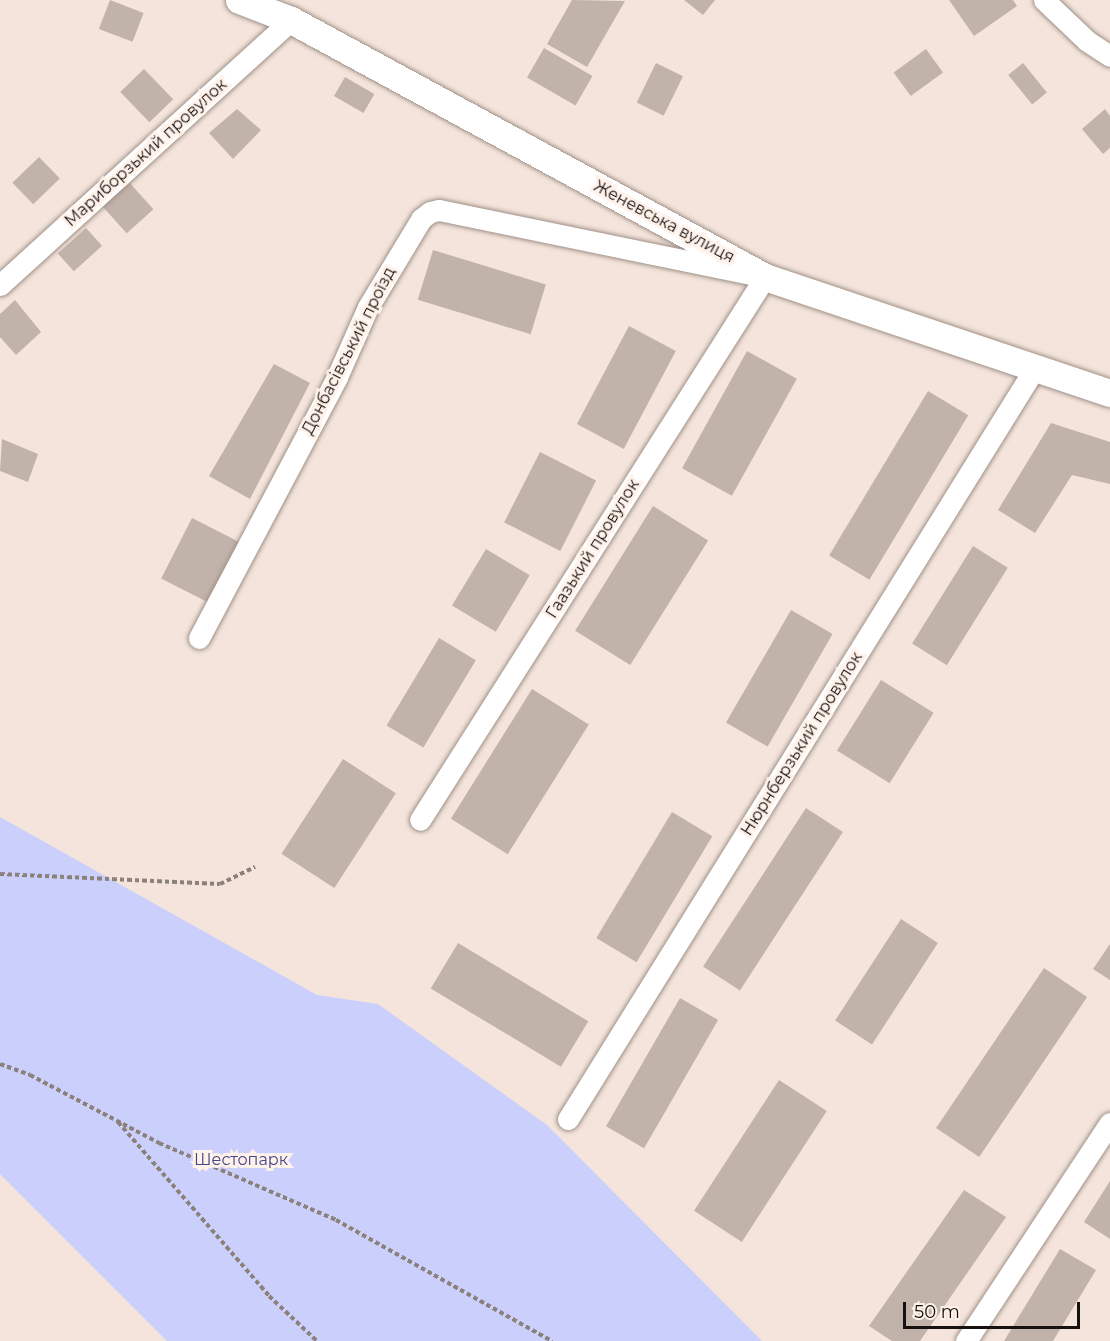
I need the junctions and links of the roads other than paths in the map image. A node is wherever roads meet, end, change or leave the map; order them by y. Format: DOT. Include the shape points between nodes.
graph roads {
  1 [pos="239,0"];
  2 [pos="1044,0"];
  3 [pos="291,20"];
  4 [pos="1110,56"];
  5 [pos="765,277"];
  6 [pos="0,285"];
  7 [pos="1035,368"];
  8 [pos="1110,393"];
  9 [pos="199,638"];
  10 [pos="420,820"];
  11 [pos="568,1119"];
  12 [pos="1107,1135"];
  13 [pos="966,1341"];
  1 -- 3 [label="street, Женевська вулиця"];
  2 -- 4 [label="street" via="1087,41"];
  3 -- 5 [label="street, Женевська вулиця"];
  3 -- 6 [label="street, Мариборзький провулок"];
  5 -- 7 [label="street, Женевська вулиця"];
  5 -- 9 [label="street, Донбасівський проїзд" via="439,210 430,212 421,219 368,307 338,377"];
  5 -- 10 [label="street, Гаазький провулок"];
  7 -- 8 [label="street, Женевська вулиця"];
  7 -- 11 [label="street, Нюрнберзький провулок"];
  12 -- 13 [label="street"];
}
